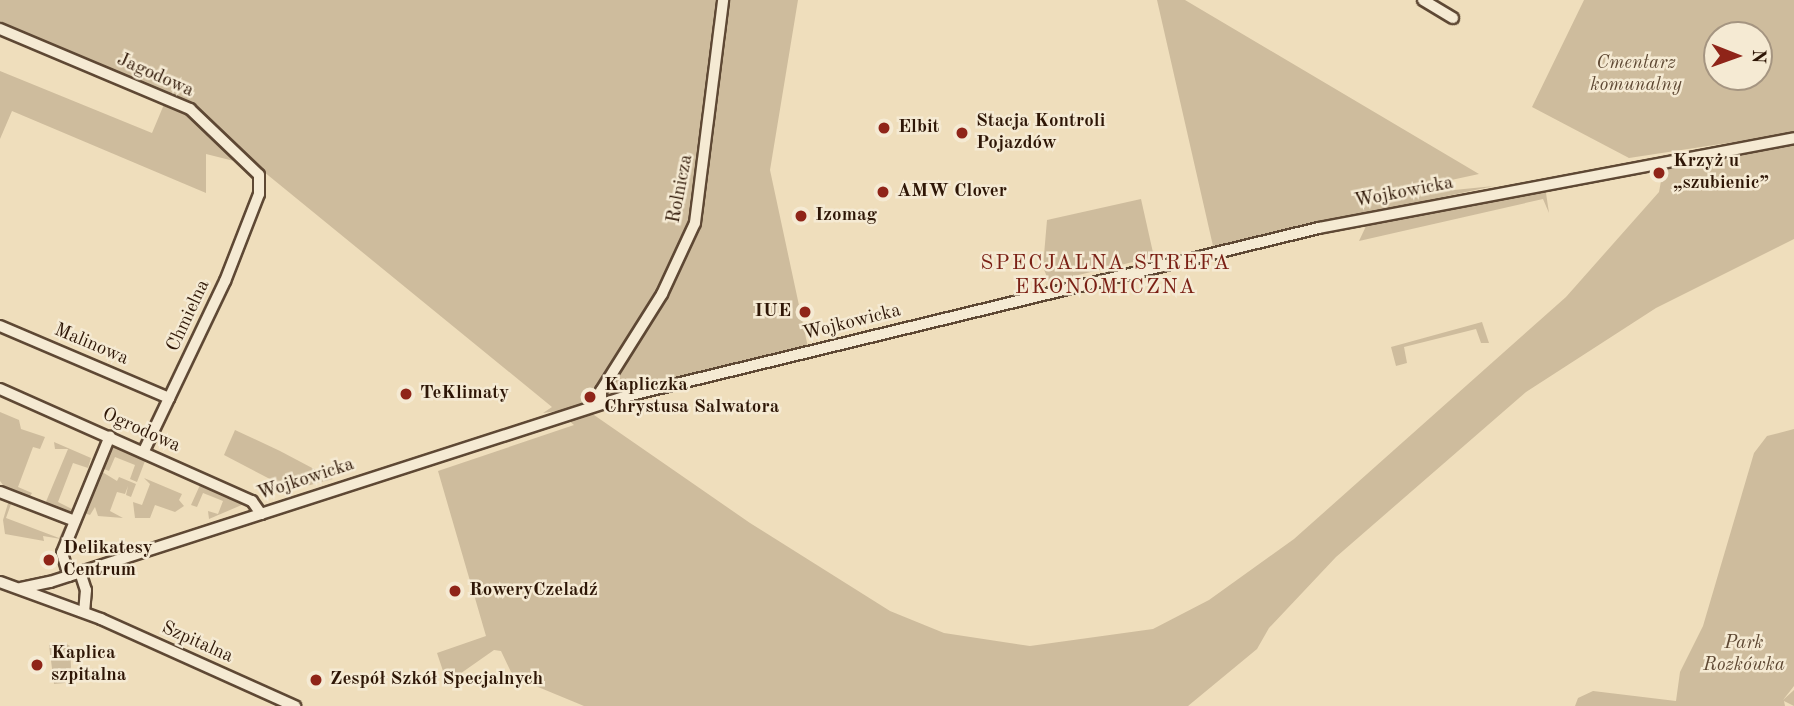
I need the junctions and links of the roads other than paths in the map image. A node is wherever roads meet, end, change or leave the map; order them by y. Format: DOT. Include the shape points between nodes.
graph roads {
  1 [pos="723,0"];
  2 [pos="1423,0"];
  3 [pos="1453,18"];
  4 [pos="0,29"];
  5 [pos="1794,138"];
  6 [pos="258,194"];
  7 [pos="0,326"];
  8 [pos="0,389"];
  9 [pos="169,398"];
  10 [pos="601,404"];
  11 [pos="110,436"];
  12 [pos="144,451"];
  13 [pos="0,492"];
  14 [pos="261,514"];
  15 [pos="75,521"];
  16 [pos="80,572"];
  17 [pos="69,576"];
  18 [pos="0,582"];
  19 [pos="50,582"];
  20 [pos="21,587"];
  21 [pos="58,603"];
  22 [pos="84,612"];
  23 [pos="295,706"];
  1 -- 10 [label="street, Rolnicza" via="695,223 662,294 601,391"];
  2 -- 3 [label="street"];
  4 -- 6 [label="street, Jagodowa" via="190,109 255,168"];
  5 -- 10 [label="street, Wojkowicka" via="1319,228"];
  6 -- 9 [label="street, Chmielna" via="225,281"];
  7 -- 9 [label="street, Malinowa"];
  8 -- 11 [label="street, Ogrodowa"];
  9 -- 12 [label="street, Chmielna"];
  10 -- 14 [label="street, Wojkowicka"];
  11 -- 12 [label="street, Ogrodowa"];
  11 -- 15 [label="street"];
  12 -- 14 [label="street, Ogrodowa" via="252,501"];
  13 -- 15 [label="street"];
  14 -- 16 [label="street, Wojkowicka"];
  15 -- 17 [label="street" via="62,553"];
  16 -- 17 [label="street, Wojkowicka"];
  16 -- 22 [label="street" via="86,590"];
  17 -- 19 [label="street, Wojkowicka"];
  18 -- 20 [label="street, Szpitalna"];
  19 -- 20 [label="street, Wojkowicka"];
  19 -- 21 [label="street"];
  20 -- 21 [label="street, Szpitalna"];
  21 -- 22 [label="street, Szpitalna"];
  22 -- 23 [label="street, Szpitalna"];
}
